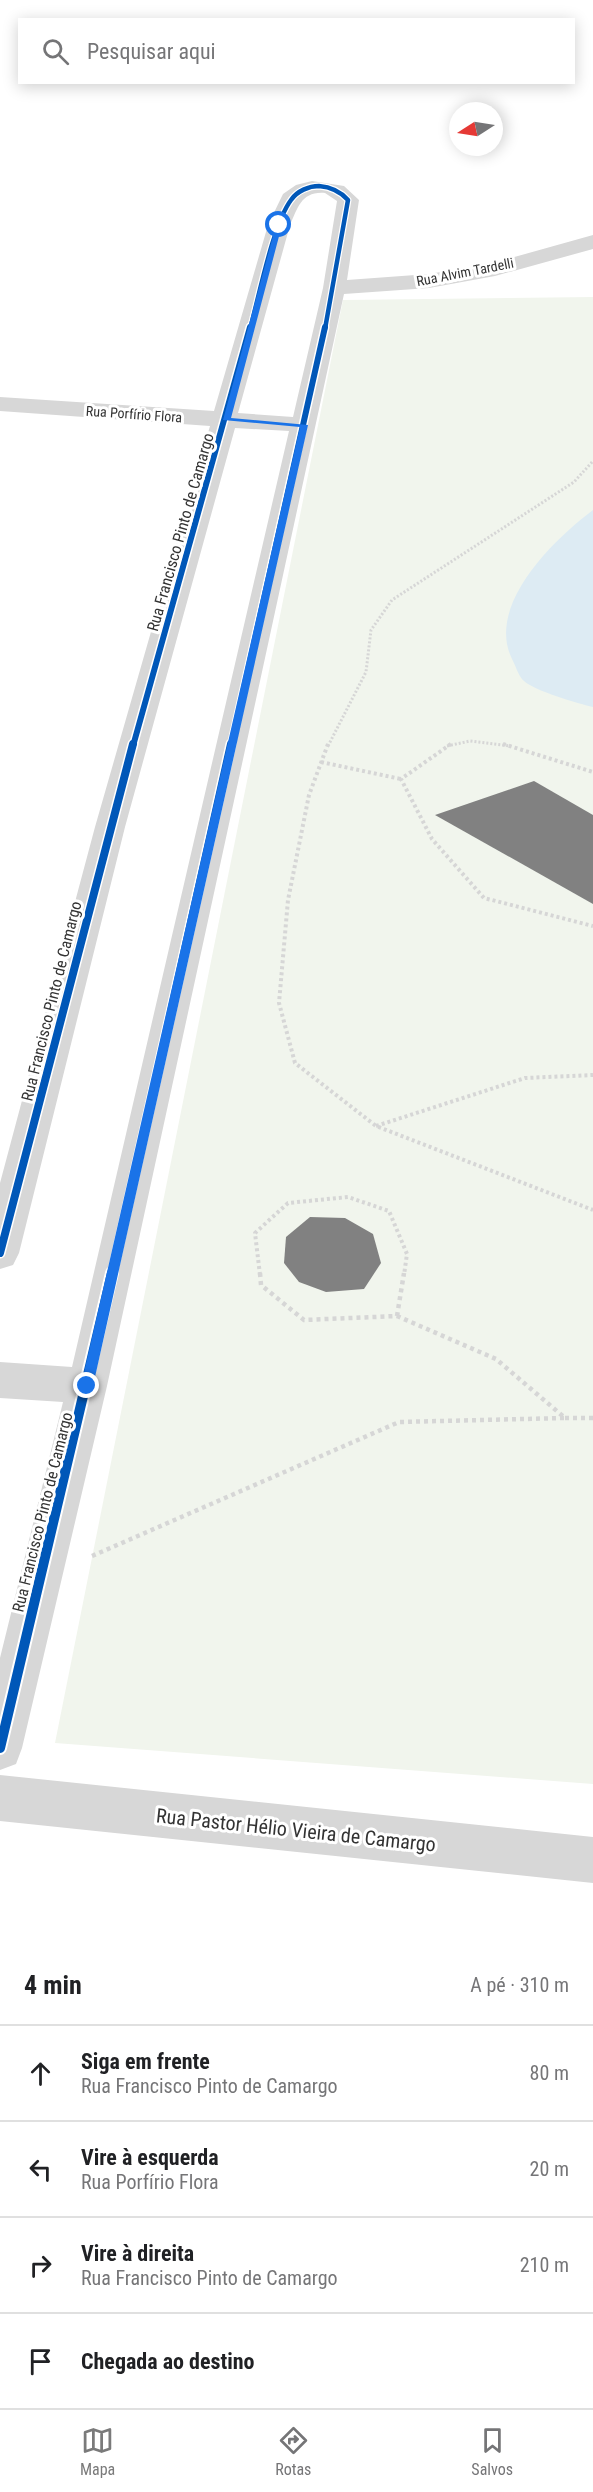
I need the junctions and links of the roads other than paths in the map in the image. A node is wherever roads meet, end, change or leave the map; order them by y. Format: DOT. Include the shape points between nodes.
graph roads {
  1 [pos="593,242"];
  2 [pos="334,288"];
  3 [pos="0,404"];
  4 [pos="226,420"];
  5 [pos="304,425"];
  6 [pos="0,1253"];
  7 [pos="0,1380"];
  8 [pos="87,1386"];
  9 [pos="0,1748"];
  10 [pos="0,1798"];
  11 [pos="593,1860"];
  1 -- 2 [label="street, Rua Alvim Tardelli" via="495,269 429,281"];
  2 -- 4 [label="street, Rua Francisco Pinto de Camargo" via="348,200 334,188 302,191 292,198 279,225"];
  2 -- 5 [label="street, Rua Francisco Pinto de Camargo"];
  3 -- 4 [label="street, Rua Porfírio Flora"];
  4 -- 5 [label="street, Rua Porfírio Flora"];
  4 -- 6 [label="street, Rua Francisco Pinto de Camargo" via="110,827"];
  5 -- 8 [label="street, Rua Francisco Pinto de Camargo"];
  7 -- 8 [label="street"];
  8 -- 9 [label="street, Rua Francisco Pinto de Camargo"];
  10 -- 11 [label="street, Rua Pastor Hélio Vieira de Camargo"];
}
